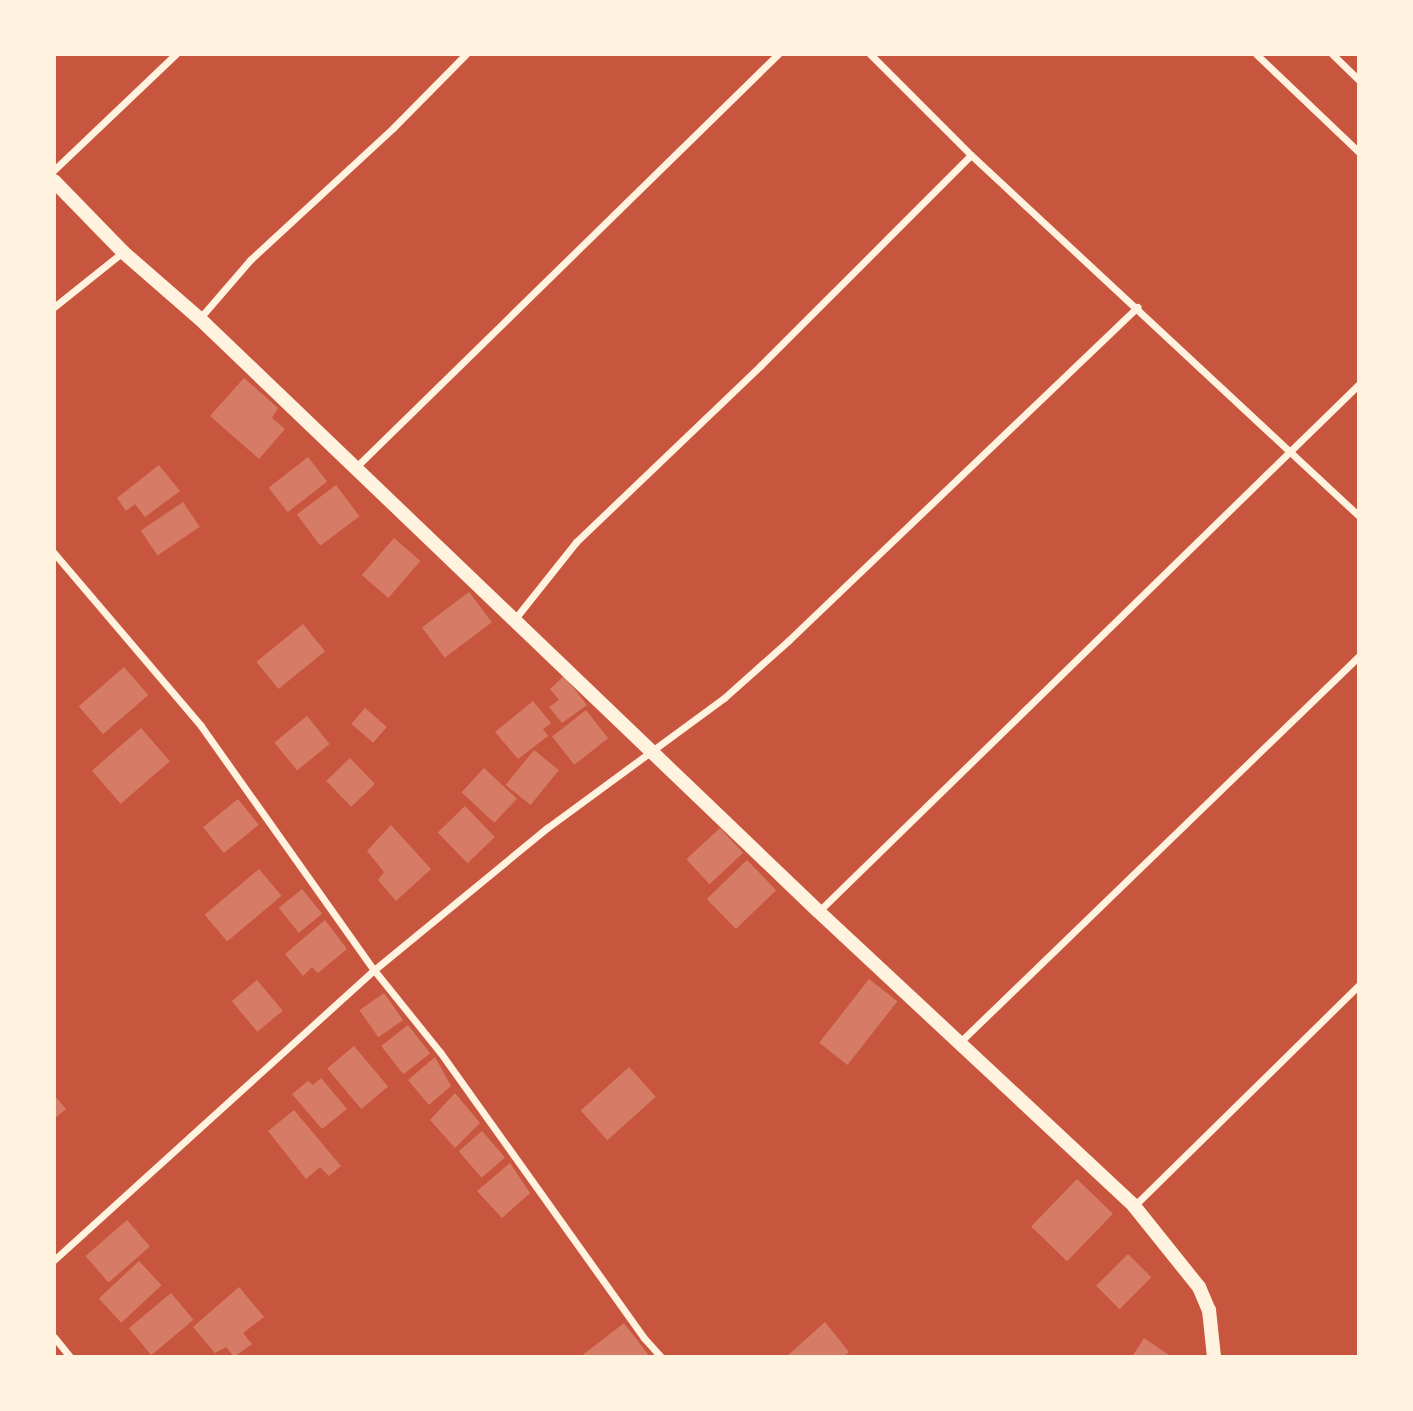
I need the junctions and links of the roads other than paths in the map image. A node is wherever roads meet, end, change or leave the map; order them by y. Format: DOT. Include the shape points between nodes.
graph roads {
  1 [pos="176,54"];
  2 [pos="466,54"];
  3 [pos="778,54"];
  4 [pos="870,54"];
  5 [pos="1256,54"];
  6 [pos="1332,54"];
  7 [pos="1359,80"];
  8 [pos="1359,152"];
  9 [pos="971,155"];
  10 [pos="54,170"];
  11 [pos="54,181"];
  12 [pos="123,252"];
  13 [pos="54,307"];
  14 [pos="1138,307"];
  15 [pos="200,319"];
  16 [pos="1359,384"];
  17 [pos="1289,450"];
  18 [pos="355,468"];
  19 [pos="1359,516"];
  20 [pos="54,553"];
  21 [pos="514,620"];
  22 [pos="1359,656"];
  23 [pos="652,750"];
  24 [pos="818,911"];
  25 [pos="374,970"];
  26 [pos="1359,985"];
  27 [pos="960,1042"];
  28 [pos="1134,1206"];
  29 [pos="54,1260"];
  30 [pos="54,1337"];
  31 [pos="70,1357"];
  32 [pos="661,1357"];
  33 [pos="1214,1357"];
  1 -- 10 [label="street"];
  2 -- 15 [label="street" via="250,260"];
  3 -- 18 [label="street"];
  4 -- 9 [label="street"];
  5 -- 8 [label="street"];
  6 -- 7 [label="street"];
  9 -- 14 [label="street"];
  9 -- 21 [label="street" via="576,542"];
  11 -- 12 [label="main road"];
  12 -- 13 [label="street"];
  12 -- 15 [label="main road"];
  14 -- 17 [label="street"];
  14 -- 23 [label="street" via="789,640 723,698"];
  15 -- 18 [label="main road"];
  16 -- 17 [label="street"];
  17 -- 19 [label="street"];
  17 -- 24 [label="street"];
  18 -- 21 [label="main road"];
  20 -- 25 [label="street" via="201,726"];
  21 -- 23 [label="main road"];
  22 -- 27 [label="street"];
  23 -- 24 [label="main road"];
  23 -- 25 [label="street" via="547,828"];
  24 -- 27 [label="main road"];
  25 -- 29 [label="street"];
  25 -- 32 [label="street" via="440,1052"];
  26 -- 28 [label="street"];
  27 -- 28 [label="main road"];
  28 -- 33 [label="main road" via="1199,1287 1209,1310"];
  30 -- 31 [label="street"];
}
